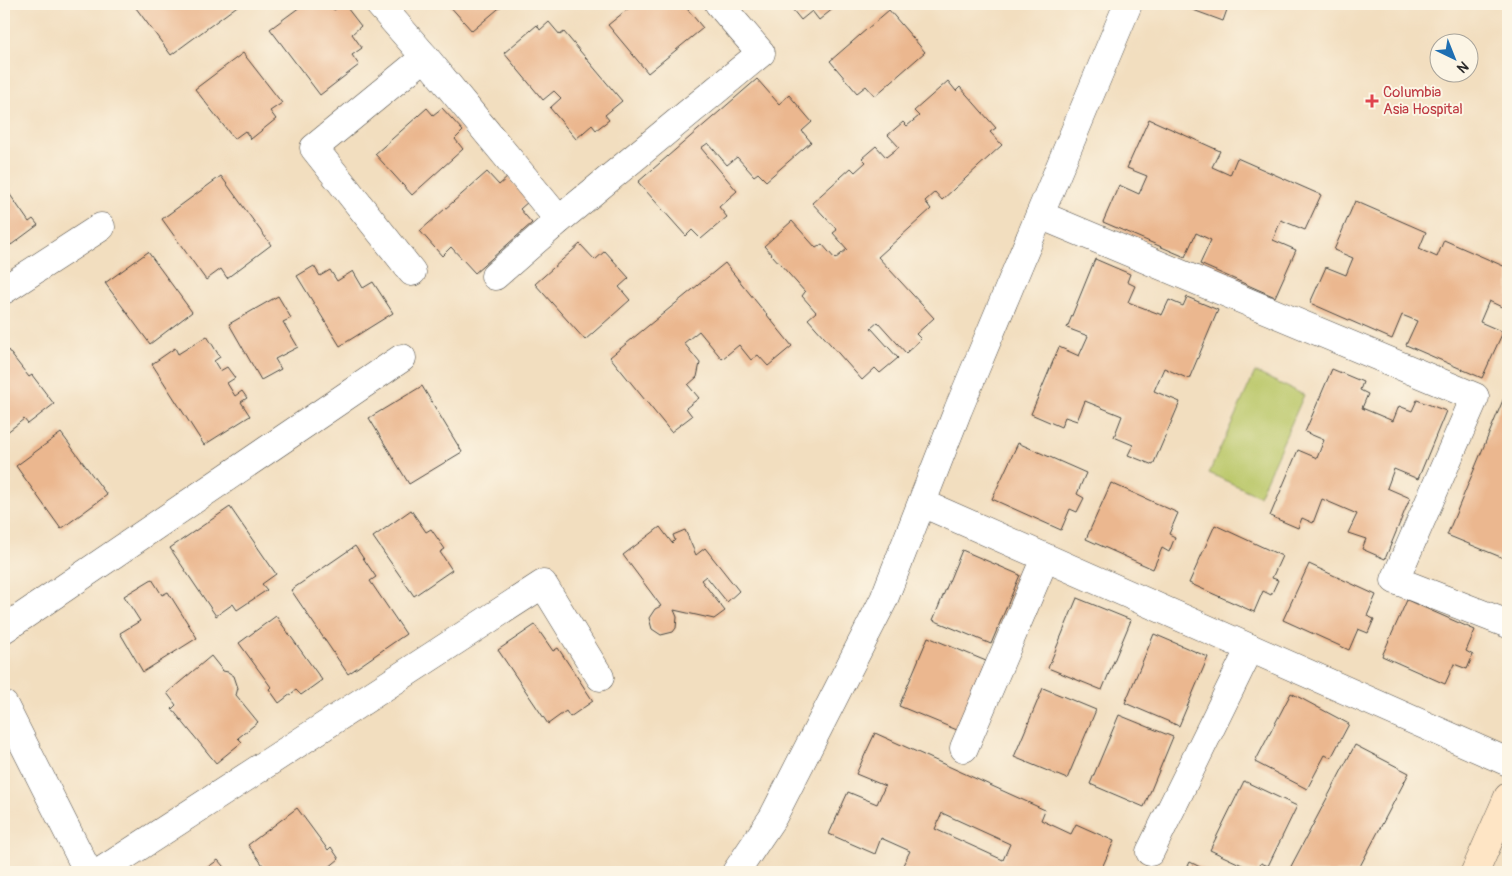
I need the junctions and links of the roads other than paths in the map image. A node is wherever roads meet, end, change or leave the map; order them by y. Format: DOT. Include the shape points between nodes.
graph roads {
  1 [pos="379,4"];
  2 [pos="719,4"];
  3 [pos="1128,4"];
  4 [pos="425,57"];
  5 [pos="1040,215"];
  6 [pos="559,220"];
  7 [pos="101,227"];
  8 [pos="412,272"];
  9 [pos="495,276"];
  10 [pos="4,290"];
  11 [pos="402,358"];
  12 [pos="922,503"];
  13 [pos="1045,558"];
  14 [pos="1508,624"];
  15 [pos="4,629"];
  16 [pos="1250,648"];
  17 [pos="600,677"];
  18 [pos="4,706"];
  19 [pos="964,748"];
  20 [pos="1508,762"];
  21 [pos="1508,797"];
  22 [pos="1150,852"];
  23 [pos="88,872"];
  24 [pos="100,872"];
  25 [pos="736,872"];
  26 [pos="1475,872"];
  1 -- 4 [label="street"];
  2 -- 6 [label="street" via="761,53"];
  3 -- 5 [label="street"];
  4 -- 6 [label="street"];
  4 -- 8 [label="street" via="314,148"];
  5 -- 12 [label="street"];
  5 -- 14 [label="street" via="1475,397 1395,580"];
  6 -- 9 [label="street"];
  7 -- 10 [label="street"];
  11 -- 15 [label="street"];
  12 -- 13 [label="street"];
  12 -- 25 [label="street" via="884,599 831,706 773,817"];
  13 -- 16 [label="street"];
  13 -- 19 [label="street"];
  16 -- 20 [label="street"];
  16 -- 22 [label="street"];
  17 -- 24 [label="street" via="543,584"];
  18 -- 23 [label="street"];
  21 -- 26 [label="main road"];
}
